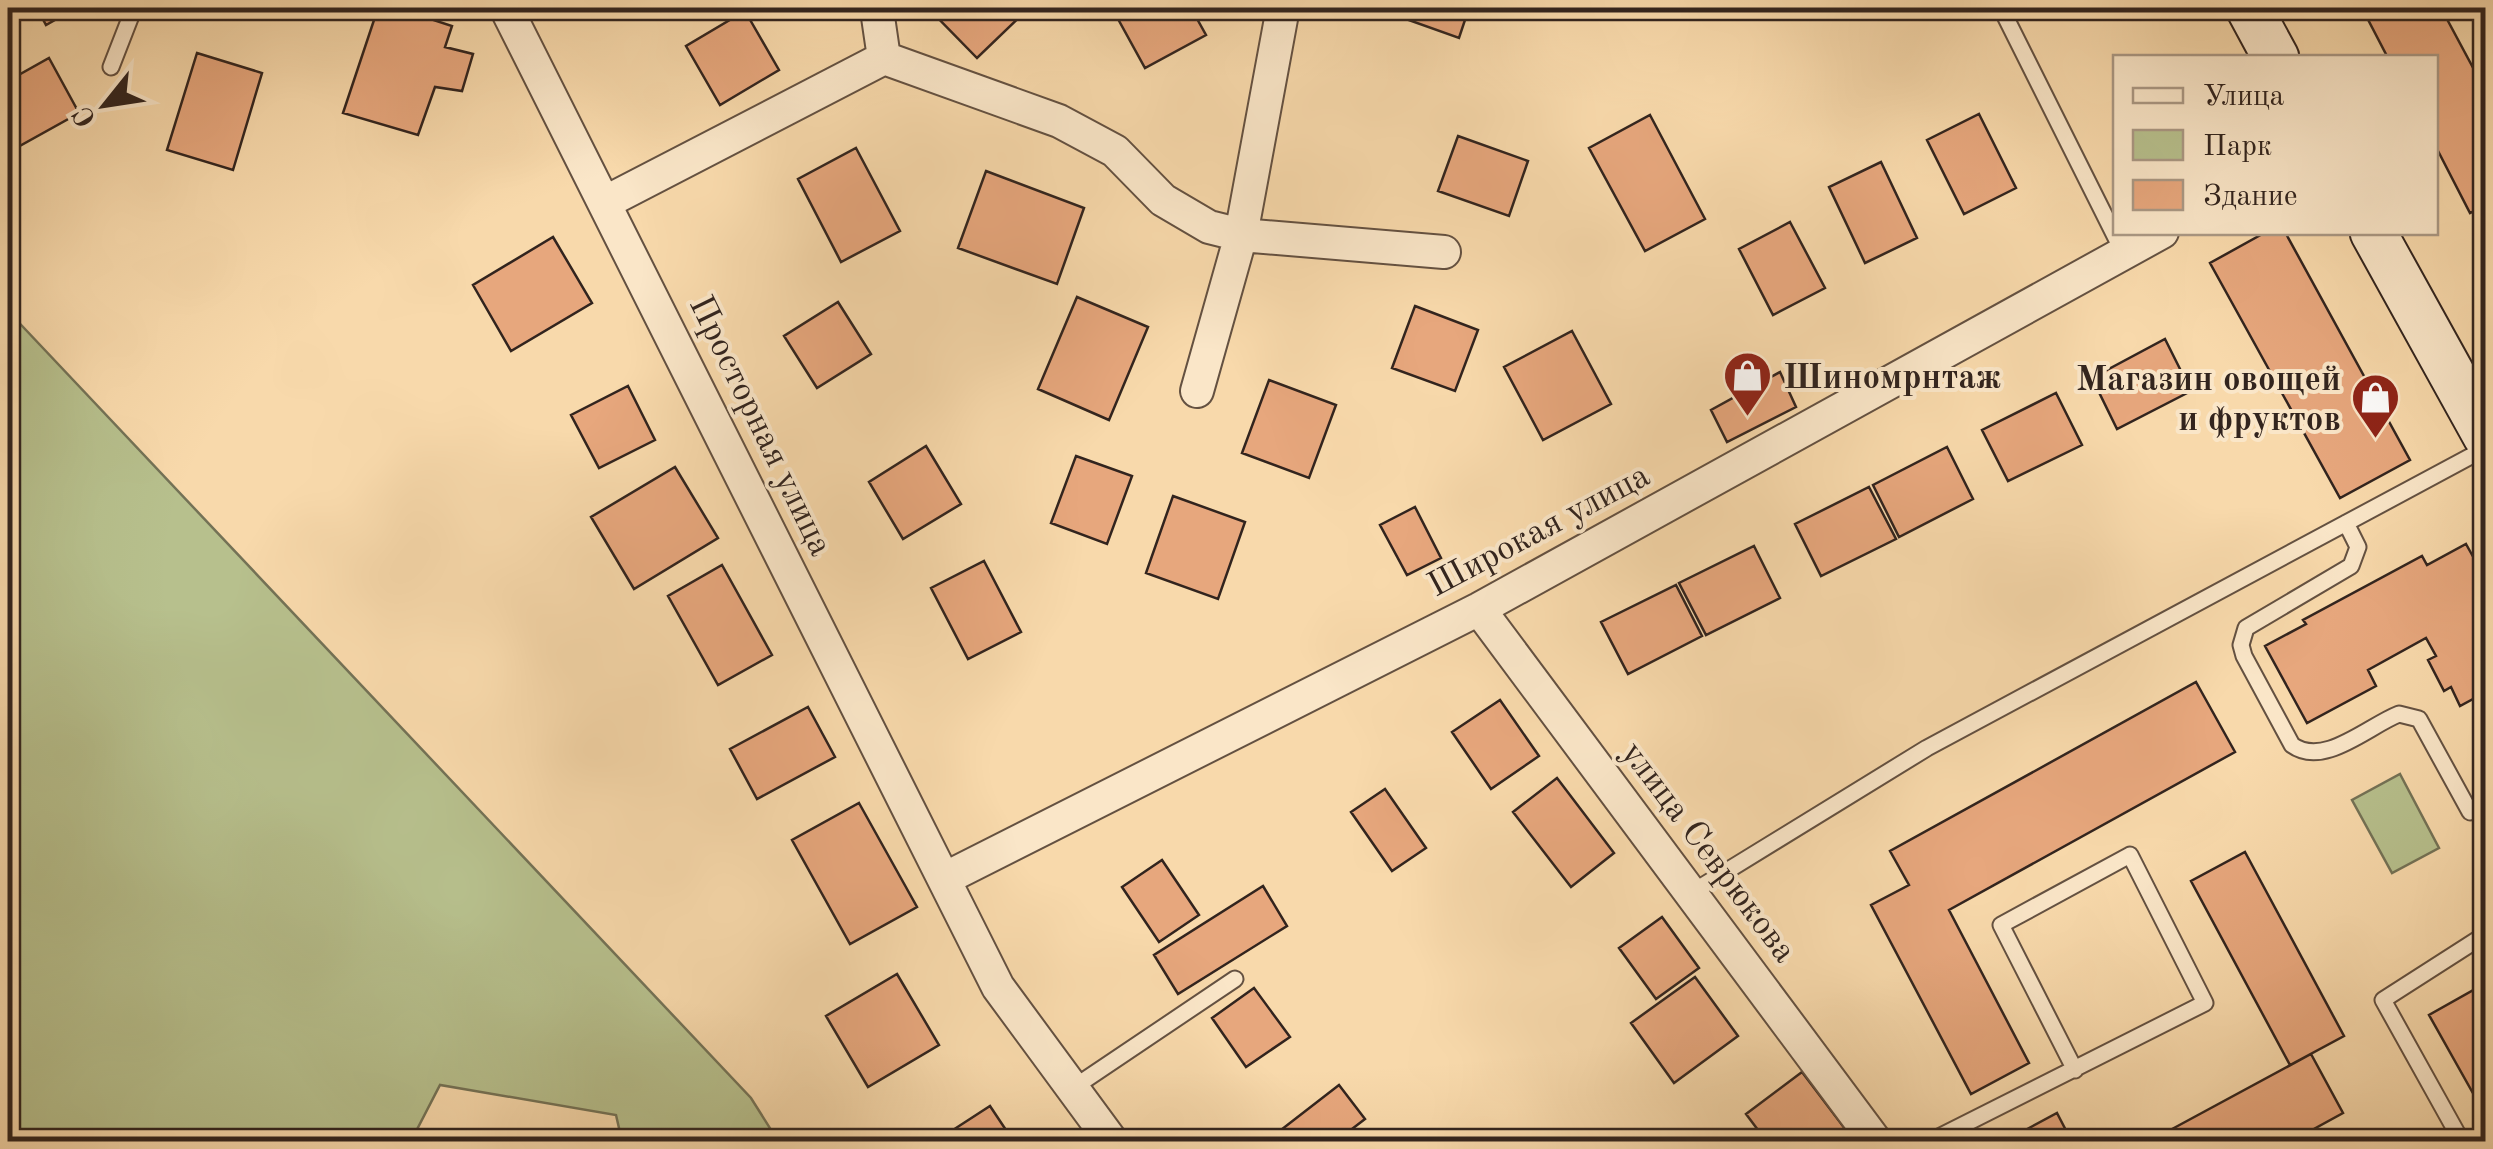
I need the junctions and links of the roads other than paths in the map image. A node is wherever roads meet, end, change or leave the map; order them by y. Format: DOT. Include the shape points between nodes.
graph roads {
  1 [pos="134,8"];
  2 [pos="506,8"];
  3 [pos="882,8"];
  4 [pos="1283,8"];
  5 [pos="2001,8"];
  6 [pos="2248,8"];
  7 [pos="2274,55"];
  8 [pos="884,58"];
  9 [pos="111,67"];
  10 [pos="606,202"];
  11 [pos="2113,232"];
  12 [pos="1241,235"];
  13 [pos="2114,235"];
  14 [pos="2157,235"];
  15 [pos="2374,235"];
  16 [pos="1444,252"];
  17 [pos="2124,254"];
  18 [pos="1197,391"];
  19 [pos="2482,426"];
  20 [pos="2346,523"];
  21 [pos="1478,609"];
  22 [pos="2470,812"];
  23 [pos="944,880"];
  24 [pos="1691,893"];
  25 [pos="2486,934"];
  26 [pos="1235,979"];
  27 [pos="2075,1070"];
  28 [pos="1070,1090"];
  29 [pos="1112,1142"];
  30 [pos="1876,1142"];
  31 [pos="1929,1142"];
  32 [pos="2462,1142"];
  1 -- 9 [label="lane"];
  2 -- 10 [label="street, Просторная улица"];
  3 -- 8 [label="street"];
  4 -- 12 [label="street"];
  5 -- 11 [label="lane"];
  6 -- 7 [label="street"];
  8 -- 10 [label="street"];
  8 -- 12 [label="street" via="1059,120 1114,151 1163,200 1209,227"];
  10 -- 23 [label="street, Просторная улица"];
  12 -- 16 [label="street"];
  12 -- 18 [label="street"];
  13 -- 17 [label="lane"];
  14 -- 17 [label="street, Широкая улица"];
  15 -- 19 [label="street"];
  17 -- 21 [label="street, Широкая улица"];
  19 -- 20 [label="lane"];
  20 -- 22 [label="lane" via="2358,547 2351,566 2246,628 2244,656 2300,750 2326,751 2398,714 2419,720"];
  20 -- 24 [label="lane" via="1927,748"];
  21 -- 23 [label="street, Широкая улица"];
  21 -- 24 [label="street, улица Севрюкова"];
  23 -- 28 [label="street, Просторная улица" via="998,988"];
  24 -- 30 [label="street, улица Севрюкова"];
  25 -- 32 [label="lane" via="2383,1000"];
  26 -- 28 [label="lane"];
  27 -- 27 [label="lane" via="2206,1003 2130,855 2001,926"];
  27 -- 31 [label="lane"];
  28 -- 29 [label="street, Просторная улица"];
}
